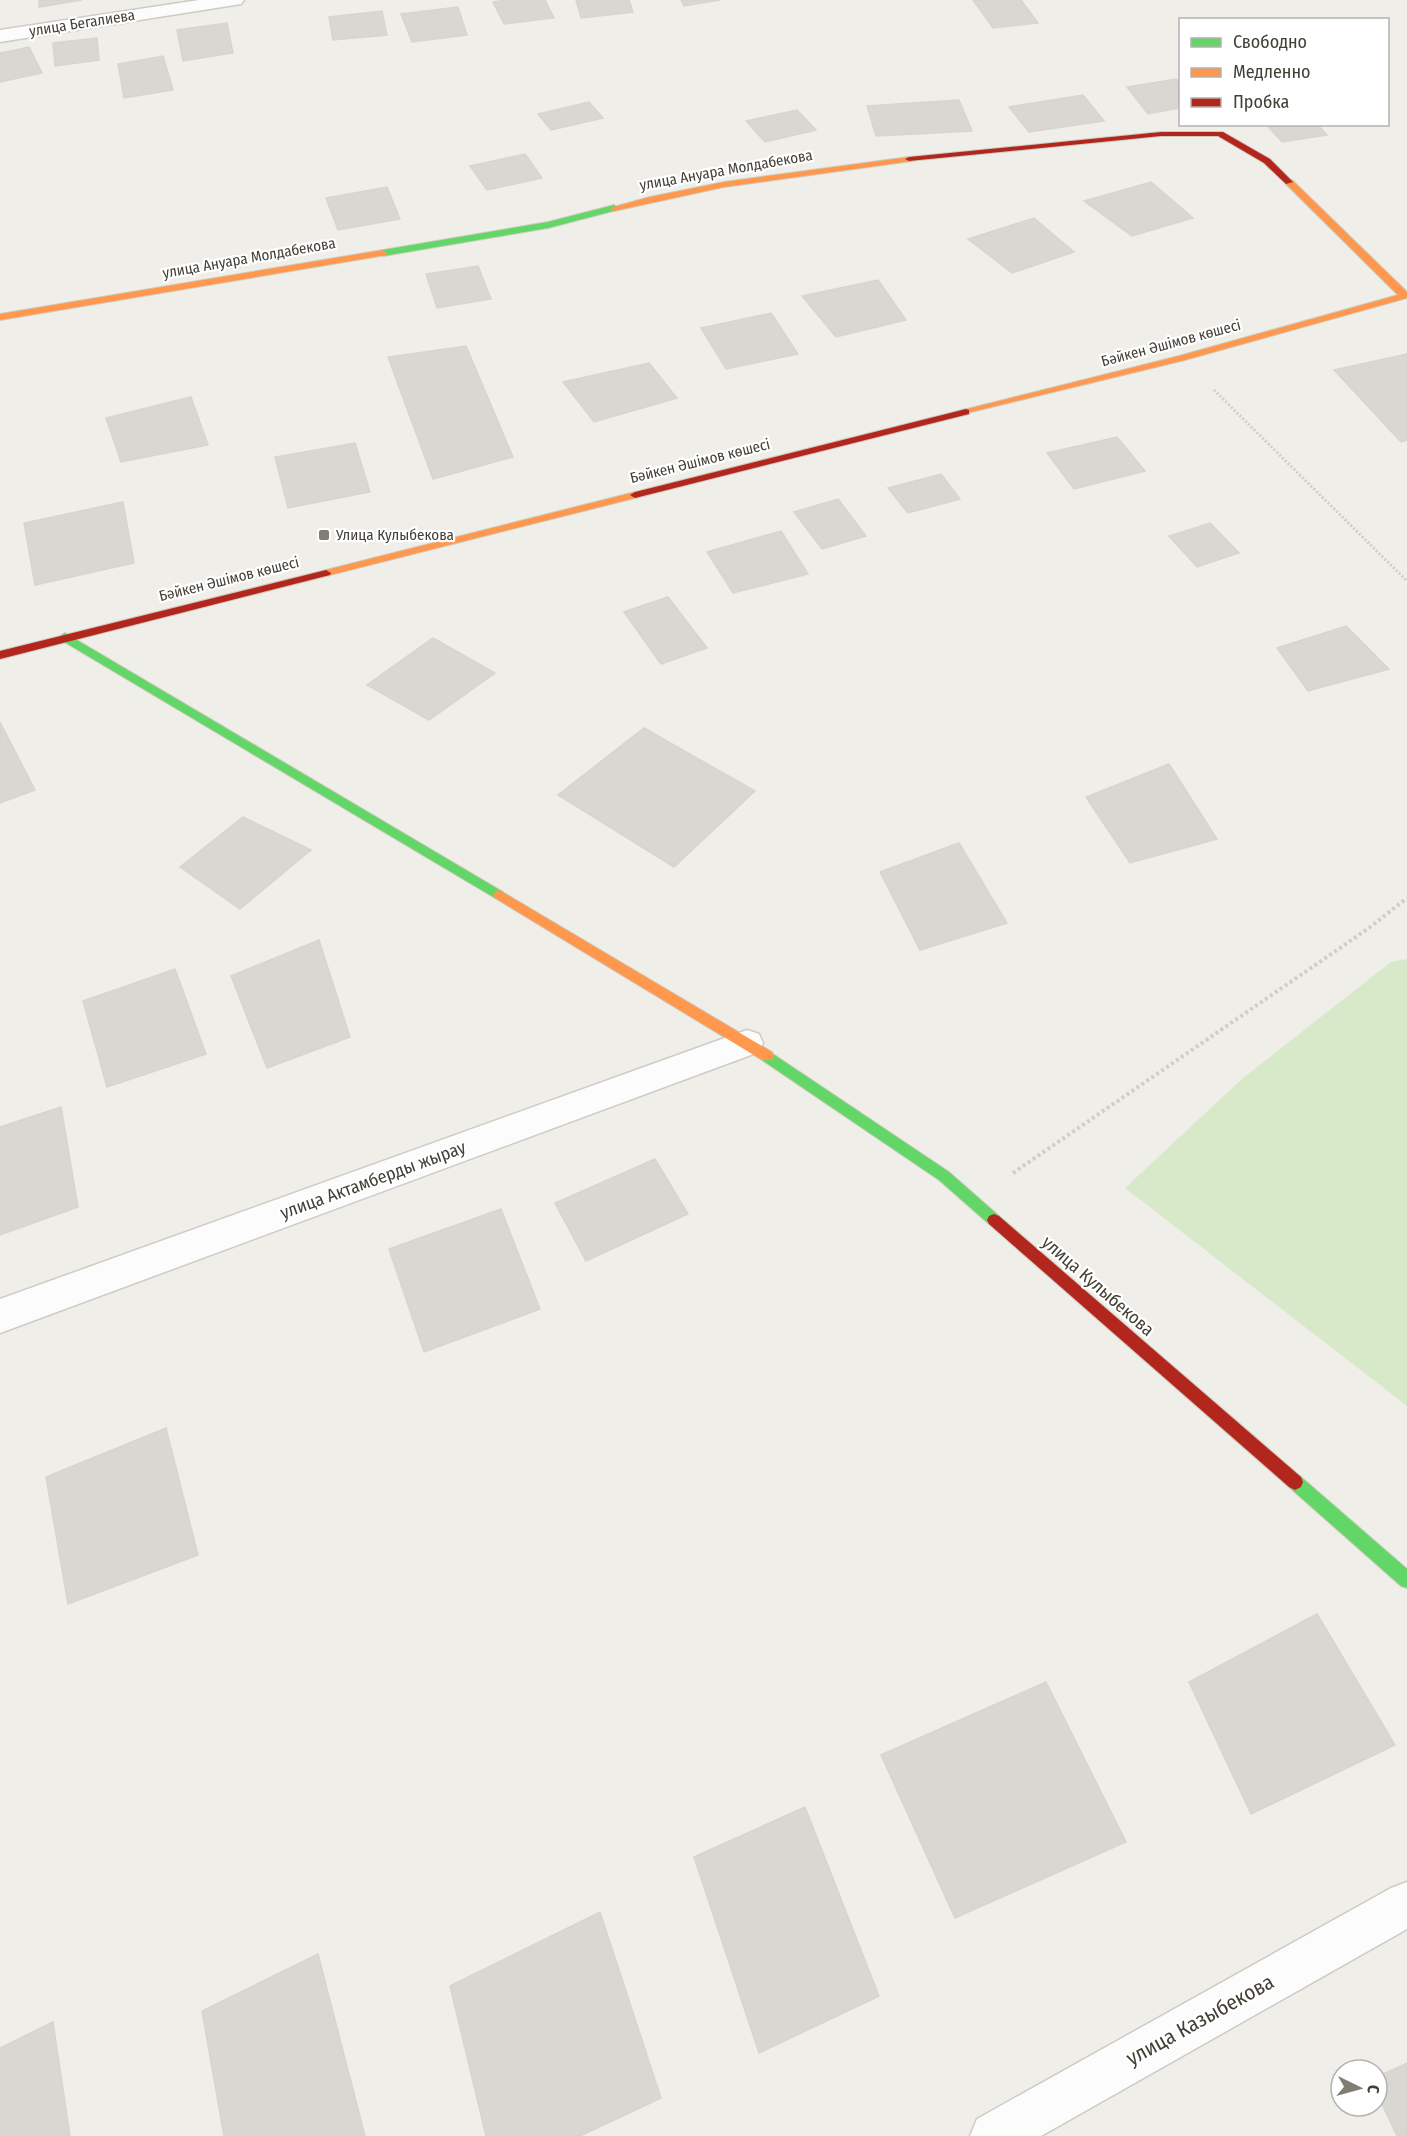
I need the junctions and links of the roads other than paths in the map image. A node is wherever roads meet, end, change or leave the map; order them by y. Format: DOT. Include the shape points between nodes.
graph roads {
  1 [pos="235,0"];
  2 [pos="0,36"];
  3 [pos="1406,295"];
  4 [pos="0,317"];
  5 [pos="66,637"];
  6 [pos="0,655"];
  7 [pos="747,1043"];
  8 [pos="0,1316"];
  9 [pos="1407,1580"];
  10 [pos="1407,1904"];
  11 [pos="994,2136"];
  1 -- 2 [label="street, улица Бегалиева"];
  3 -- 4 [label="street, улица Ануара Молдабекова" via="1267,161 1220,134 1161,134 798,172 656,197 548,225"];
  3 -- 5 [label="street, Бәйкен Әшімов көшесі" via="1182,358"];
  5 -- 6 [label="street, Бәйкен Әшімов көшесі"];
  5 -- 7 [label="street, улица Кулыбекова"];
  7 -- 8 [label="street, улица Актамберды жырау"];
  7 -- 9 [label="street, улица Кулыбекова" via="944,1176"];
  10 -- 11 [label="street, улица Казыбекова"];
}
